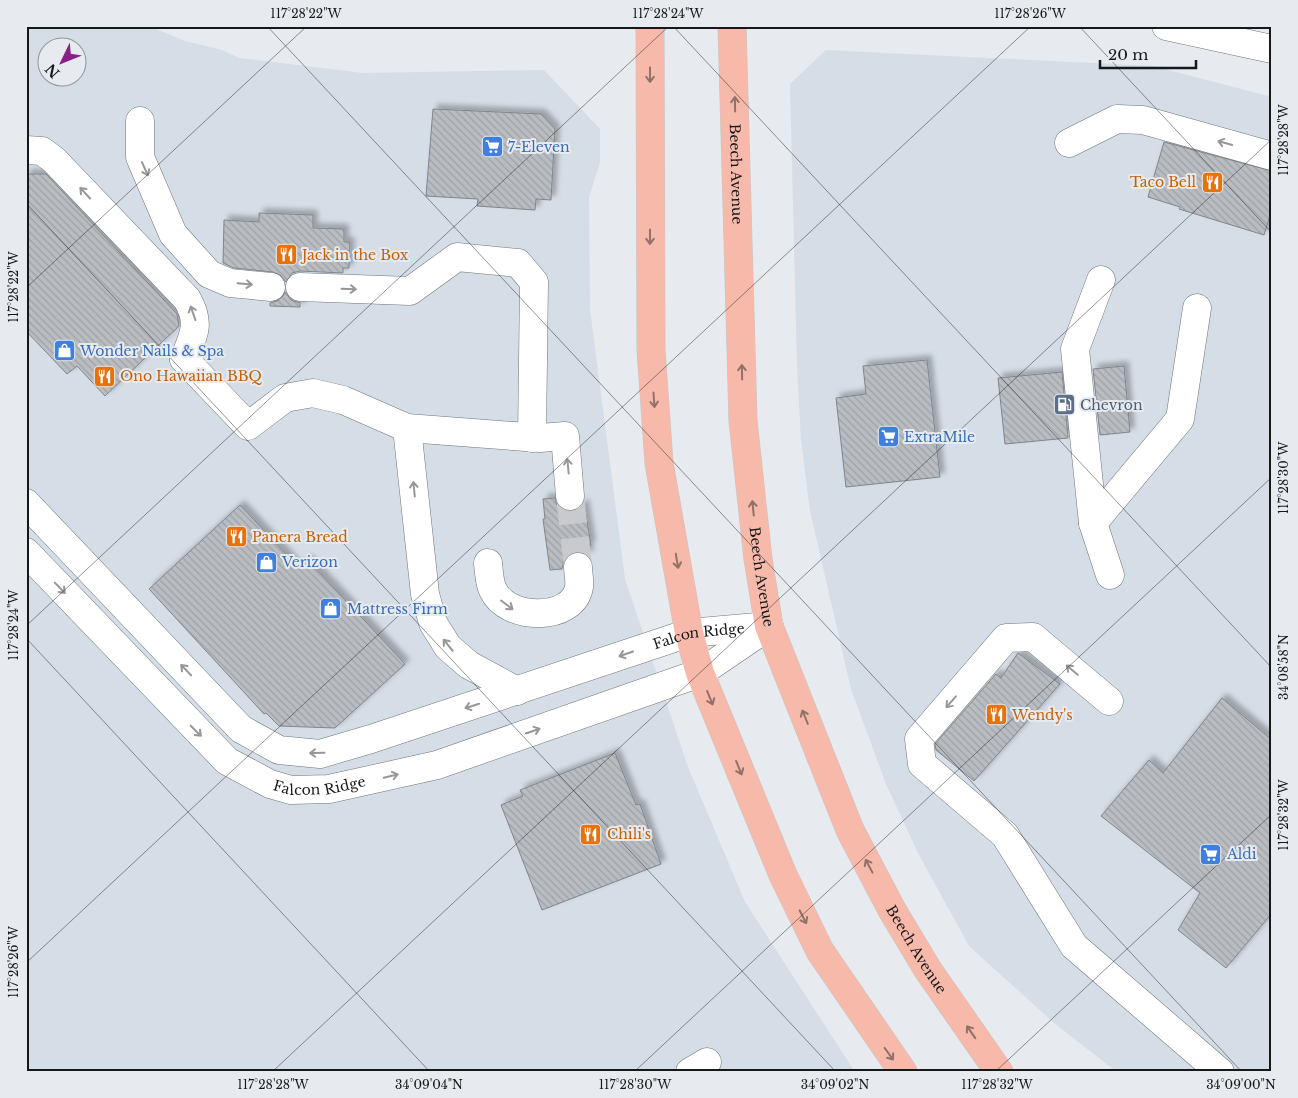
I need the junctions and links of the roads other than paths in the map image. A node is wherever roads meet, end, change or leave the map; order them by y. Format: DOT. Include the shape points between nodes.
graph roads {
  1 [pos="650,26"];
  2 [pos="732,26"];
  3 [pos="1166,26"];
  4 [pos="1272,49"];
  5 [pos="140,121"];
  6 [pos="1069,143"];
  7 [pos="26,150"];
  8 [pos="1272,156"];
  9 [pos="1101,280"];
  10 [pos="270,287"];
  11 [pos="300,287"];
  12 [pos="1197,308"];
  13 [pos="407,428"];
  14 [pos="532,438"];
  15 [pos="570,496"];
  16 [pos="26,503"];
  17 [pos="1093,523"];
  18 [pos="26,552"];
  19 [pos="488,563"];
  20 [pos="578,567"];
  21 [pos="1110,575"];
  22 [pos="769,626"];
  23 [pos="690,633"];
  24 [pos="700,673"];
  25 [pos="517,691"];
  26 [pos="1109,701"];
  27 [pos="903,1072"];
  28 [pos="998,1072"];
  29 [pos="1220,1072"];
  1 -- 23 [label="main road, one-way" via="650,350 659,463"];
  22 -- 2 [label="main road, Beech Avenue, one-way" via="743,421"];
  3 -- 4 [label="street"];
  5 -- 10 [label="street, one-way" via="140,157 173,234 209,274 230,283"];
  8 -- 6 [label="street, one-way" via="1143,120 1117,120"];
  13 -- 7 [label="street, one-way" via="343,400 313,393 285,398 248,426 184,359 194,337 196,323 187,299 54,160 42,151"];
  9 -- 17 [label="street" via="1076,349"];
  11 -- 14 [label="street, one-way" via="410,292 458,257 518,264 534,282"];
  12 -- 17 [label="street" via="1180,419"];
  13 -- 14 [label="street"];
  25 -- 13 [label="street, one-way" via="470,665 448,647 433,623 425,594"];
  15 -- 14 [label="street, one-way" via="565,436"];
  25 -- 16 [label="street, Falcon Ridge, one-way" via="320,754 279,750 241,729"];
  17 -- 21 [label="street"];
  18 -- 24 [label="street, Falcon Ridge, one-way" via="227,761 270,784 291,790 329,789 437,765"];
  19 -- 20 [label="street, one-way" via="493,590 506,606 535,614 559,608 571,601 579,588"];
  22 -- 23 [label="street, Falcon Ridge"];
  22 -- 24 [label="street, Falcon Ridge"];
  28 -- 22 [label="main road, Beech Avenue, one-way" via="928,970 850,830"];
  23 -- 24 [label="main road"];
  23 -- 25 [label="street, Falcon Ridge, one-way"];
  24 -- 27 [label="main road, one-way" via="783,875 820,951"];
  26 -- 29 [label="street, one-way" via="1033,637 1006,638 919,739 922,764 1005,835 1074,946"];
}
